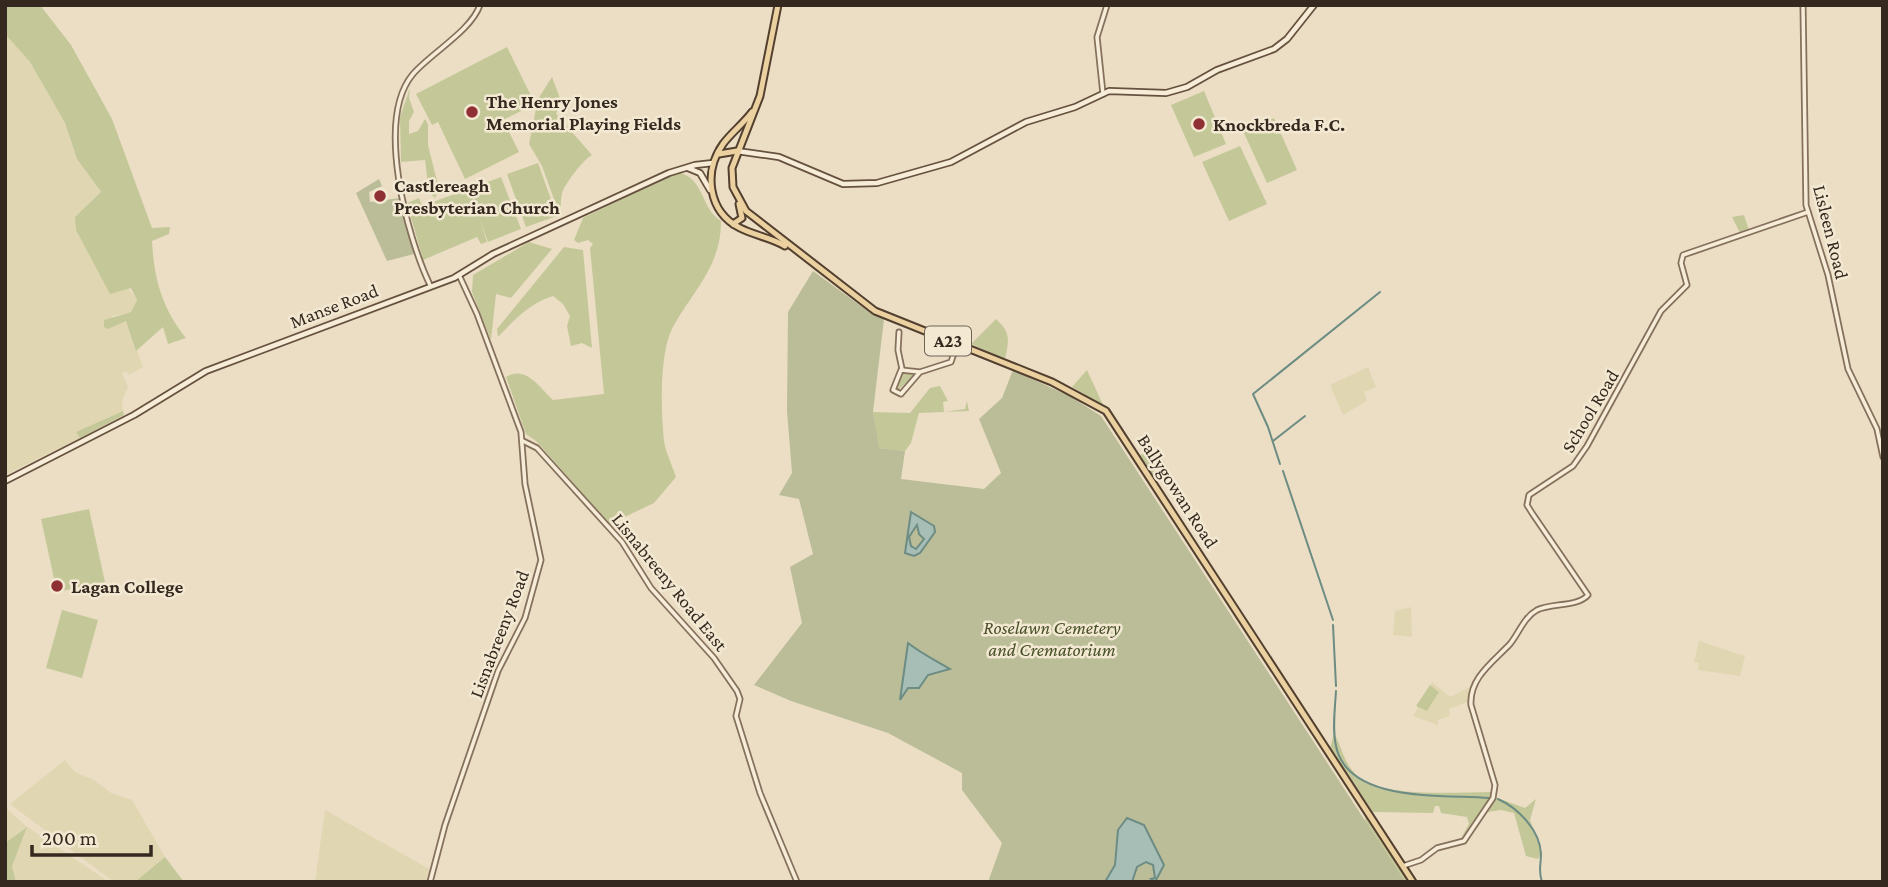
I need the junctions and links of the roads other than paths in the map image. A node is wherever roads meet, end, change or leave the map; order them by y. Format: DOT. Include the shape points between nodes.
graph roads {
  1 [pos="480,5"];
  2 [pos="778,5"];
  3 [pos="1107,5"];
  4 [pos="1314,5"];
  5 [pos="1803,5"];
  6 [pos="1103,94"];
  7 [pos="756,106"];
  8 [pos="736,154"];
  9 [pos="717,156"];
  10 [pos="713,163"];
  11 [pos="679,169"];
  12 [pos="712,194"];
  13 [pos="737,198"];
  14 [pos="1808,212"];
  15 [pos="733,224"];
  16 [pos="797,252"];
  17 [pos="459,275"];
  18 [pos="430,285"];
  19 [pos="899,332"];
  20 [pos="957,344"];
  21 [pos="902,369"];
  22 [pos="920,372"];
  23 [pos="523,441"];
  24 [pos="1883,457"];
  25 [pos="5,481"];
  26 [pos="1403,866"];
  27 [pos="430,882"];
  28 [pos="797,882"];
  29 [pos="1413,882"];
  1 -- 18 [label="street" via="475,16 413,75 396,121 406,218"];
  2 -- 7 [label="main road"];
  3 -- 6 [label="street" via="1097,37"];
  4 -- 6 [label="street" via="1271,51 1217,70 1187,88"];
  5 -- 14 [label="street, Lisleen Road" via="1803,168"];
  6 -- 8 [label="street" via="1027,122 951,162 867,185 833,181 792,161"];
  7 -- 8 [label="main road"];
  7 -- 9 [label="main road"];
  8 -- 9 [label="main road" via="724,151"];
  8 -- 13 [label="main road" via="732,181"];
  9 -- 10 [label="main road"];
  10 -- 11 [label="street, Manse Road"];
  10 -- 12 [label="main road"];
  11 -- 12 [label="street" via="700,173"];
  11 -- 17 [label="street, Manse Road" via="493,254"];
  12 -- 15 [label="main road" via="716,206"];
  13 -- 15 [label="main road" via="742,218"];
  13 -- 16 [label="main road, Ballygowan Road / A23" via="749,214"];
  14 -- 24 [label="street, Lisleen Road" via="1828,275 1848,369 1877,429"];
  14 -- 26 [label="street, School Road" via="1683,255 1687,285 1661,311 1587,446 1573,466 1529,495 1527,505 1588,595 1584,600 1532,613 1478,677 1471,705 1493,775 1493,798 1464,841 1437,848"];
  15 -- 16 [label="main road, Ballygowan Road / A23"];
  16 -- 20 [label="main road, Ballygowan Road / A23" via="875,311"];
  17 -- 18 [label="street, Manse Road"];
  17 -- 23 [label="street, Lisnabreeny Road"];
  18 -- 25 [label="street, Manse Road" via="206,371 134,415"];
  19 -- 21 [label="street"];
  20 -- 22 [label="street" via="951,362"];
  20 -- 26 [label="main road, Ballygowan Road / A23" via="1064,387 1106,411"];
  21 -- 22 [label="street"];
  21 -- 22 [label="street" via="892,385 901,394"];
  23 -- 27 [label="street, Lisnabreeny Road" via="526,488 540,550 539,571 522,623 498,671"];
  23 -- 28 [label="street, Lisnabreeny Road East" via="537,448 622,542 651,588 737,691 736,716 754,775"];
  26 -- 29 [label="main road, Ballygowan Road / A23"];
}
